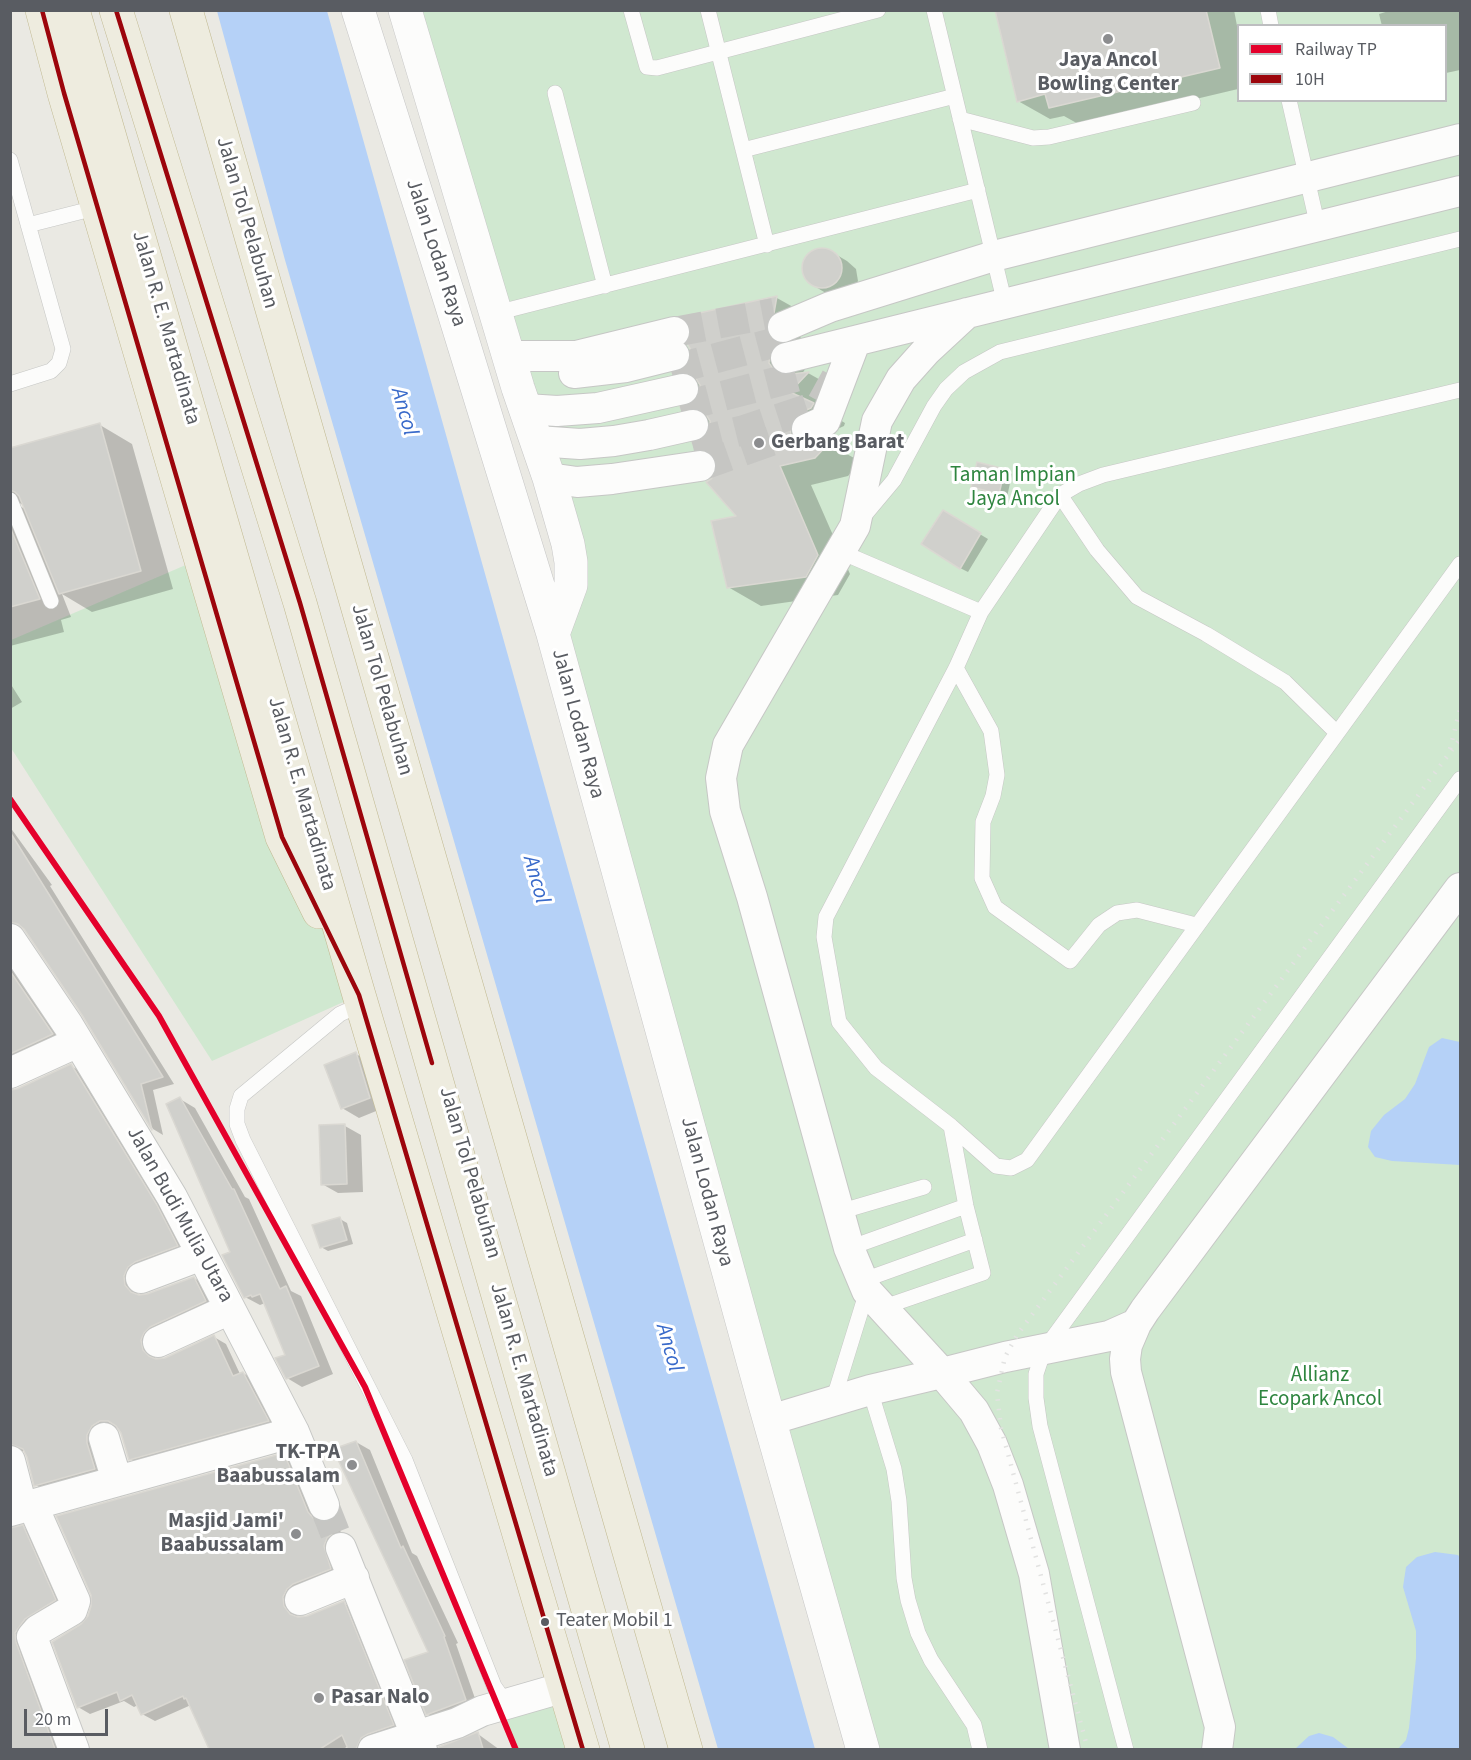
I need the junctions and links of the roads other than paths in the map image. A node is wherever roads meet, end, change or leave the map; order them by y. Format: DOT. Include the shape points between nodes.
graph roads {
  1 [pos="42,10"];
  2 [pos="73,10"];
  3 [pos="116,10"];
  4 [pos="126,10"];
  5 [pos="186,10"];
  6 [pos="358,10"];
  7 [pos="405,10"];
  8 [pos="631,10"];
  9 [pos="708,10"];
  10 [pos="878,10"];
  11 [pos="934,10"];
  12 [pos="718,51"];
  13 [pos="555,93"];
  14 [pos="955,96"];
  15 [pos="1289,102"];
  16 [pos="1193,103"];
  17 [pos="960,119"];
  18 [pos="1461,139"];
  19 [pos="743,150"];
  20 [pos="10,160"];
  21 [pos="1307,176"];
  22 [pos="978,190"];
  23 [pos="1461,190"];
  24 [pos="99,207"];
  25 [pos="28,225"];
  26 [pos="1318,227"];
  27 [pos="1461,239"];
  28 [pos="767,244"];
  29 [pos="994,256"];
  30 [pos="605,286"];
  31 [pos="1005,304"];
  32 [pos="496,313"];
  33 [pos="967,313"];
  34 [pos="855,342"];
  35 [pos="10,384"];
  36 [pos="1461,390"];
  37 [pos="683,398"];
  38 [pos="528,416"];
  39 [pos="807,429"];
  40 [pos="1060,495"];
  41 [pos="10,500"];
  42 [pos="855,526"];
  43 [pos="841,552"];
  44 [pos="1461,564"];
  45 [pos="51,601"];
  46 [pos="981,612"];
  47 [pos="553,634"];
  48 [pos="956,668"];
  49 [pos="1337,733"];
  50 [pos="1461,779"];
  51 [pos="1461,888"];
  52 [pos="1196,925"];
  53 [pos="10,939"];
  54 [pos="361,1000"];
  55 [pos="78,1042"];
  56 [pos="10,1073"];
  57 [pos="951,1126"];
  58 [pos="924,1187"];
  59 [pos="966,1206"];
  60 [pos="839,1212"];
  61 [pos="975,1240"];
  62 [pos="849,1248"];
  63 [pos="202,1255"];
  64 [pos="141,1278"];
  65 [pos="870,1293"];
  66 [pos="230,1309"];
  67 [pos="1136,1324"];
  68 [pos="158,1342"];
  69 [pos="1044,1350"];
  70 [pos="942,1372"];
  71 [pos="870,1390"];
  72 [pos="834,1401"];
  73 [pos="770,1420"];
  74 [pos="294,1432"];
  75 [pos="104,1438"];
  76 [pos="10,1461"];
  77 [pos="117,1481"];
  78 [pos="324,1505"];
  79 [pos="21,1508"];
  80 [pos="341,1548"];
  81 [pos="354,1578"];
  82 [pos="300,1600"];
  83 [pos="565,1687"];
  84 [pos="513,1702"];
  85 [pos="420,1743"];
  86 [pos="74,1749"];
  87 [pos="373,1749"];
  88 [pos="583,1749"];
  89 [pos="628,1749"];
  90 [pos="638,1749"];
  91 [pos="686,1749"];
  92 [pos="863,1749"];
  93 [pos="980,1749"];
  94 [pos="1065,1749"];
  95 [pos="1126,1749"];
  96 [pos="1217,1749"];
  1 -- 24 [label="highway"];
  2 -- 54 [label="highway, Jalan R. E. Martadinata"];
  3 -- 89 [label="highway, Jalan R. E. Martadinata" via="300,603"];
  4 -- 90 [label="highway, Jalan Tol Pelabuhan"];
  5 -- 91 [label="highway, Jalan Tol Pelabuhan"];
  6 -- 47 [label="main road, Jalan Lodan Raya"];
  7 -- 32 [label="main road, Jalan Lodan Raya"];
  8 -- 12 [label="lane" via="647,68"];
  9 -- 12 [label="lane"];
  10 -- 12 [label="lane"];
  11 -- 14 [label="lane"];
  12 -- 19 [label="lane"];
  13 -- 30 [label="lane"];
  14 -- 17 [label="lane"];
  14 -- 19 [label="lane"];
  15 -- 21 [label="lane"];
  16 -- 17 [label="lane" via="1049,137 1033,138"];
  17 -- 22 [label="lane"];
  18 -- 21 [label="street"];
  19 -- 28 [label="lane"];
  20 -- 25 [label="lane"];
  21 -- 26 [label="lane"];
  21 -- 29 [label="street"];
  22 -- 28 [label="lane"];
  22 -- 29 [label="lane"];
  23 -- 26 [label="street"];
  24 -- 25 [label="lane"];
  24 -- 54 [label="highway" via="282,837"];
  25 -- 35 [label="lane" via="63,349 59,363 51,371"];
  26 -- 31 [label="street"];
  27 -- 42 [label="lane" via="1000,352 964,372 946,389 894,480"];
  28 -- 30 [label="lane"];
  29 -- 31 [label="lane"];
  29 -- 34 [label="street" via="830,307 789,342"];
  30 -- 32 [label="lane"];
  31 -- 33 [label="street"];
  32 -- 38 [label="main road, Jalan Lodan Raya"];
  33 -- 34 [label="street"];
  33 -- 42 [label="street" via="901,379 877,421"];
  34 -- 39 [label="street" via="825,421"];
  36 -- 40 [label="lane" via="1103,475"];
  37 -- 38 [label="street"];
  37 -- 38 [label="street" via="576,356"];
  37 -- 38 [label="street" via="642,455 592,460"];
  38 -- 47 [label="main road, Jalan Lodan Raya" via="571,562 571,585"];
  40 -- 46 [label="lane"];
  40 -- 49 [label="lane" via="1097,550 1137,597 1285,682"];
  41 -- 45 [label="lane"];
  42 -- 43 [label="street"];
  43 -- 46 [label="lane"];
  43 -- 60 [label="street" via="728,745 721,778 725,810"];
  44 -- 49 [label="lane"];
  46 -- 48 [label="lane"];
  47 -- 73 [label="main road, Jalan Lodan Raya"];
  48 -- 52 [label="lane" via="991,730 997,774 982,822 982,878 995,907 1070,961 1099,925 1117,913 1137,910"];
  48 -- 57 [label="lane" via="836,894 826,917 824,937 839,1022 876,1068"];
  49 -- 52 [label="lane"];
  50 -- 69 [label="lane"];
  51 -- 67 [label="street"];
  52 -- 57 [label="lane" via="1027,1160 1011,1168 996,1166"];
  53 -- 55 [label="street, Jalan Budi Mulia Utara"];
  54 -- 83 [label="highway, Jalan R. E. Martadinata"];
  54 -- 84 [label="lane" via="241,1096 237,1124 405,1460 494,1686 501,1696"];
  55 -- 56 [label="street"];
  55 -- 63 [label="street, Jalan Budi Mulia Utara" via="119,1105"];
  57 -- 59 [label="lane"];
  58 -- 60 [label="lane"];
  59 -- 61 [label="lane"];
  59 -- 62 [label="lane"];
  60 -- 62 [label="street"];
  61 -- 65 [label="lane"];
  61 -- 65 [label="lane" via="983,1273"];
  62 -- 65 [label="street"];
  63 -- 64 [label="street"];
  63 -- 66 [label="street, Jalan Budi Mulia Utara"];
  65 -- 70 [label="street"];
  65 -- 72 [label="lane"];
  66 -- 68 [label="street"];
  66 -- 74 [label="street, Jalan Budi Mulia Utara"];
  67 -- 69 [label="street" via="1109,1336"];
  67 -- 96 [label="street" via="1127,1345 1126,1372 1220,1727"];
  69 -- 70 [label="street"];
  69 -- 95 [label="lane" via="1036,1374 1040,1426"];
  70 -- 71 [label="street"];
  70 -- 94 [label="street" via="974,1411 1008,1485 1034,1574"];
  71 -- 72 [label="street"];
  71 -- 93 [label="lane" via="894,1469 904,1578 918,1633 974,1725"];
  72 -- 73 [label="street"];
  73 -- 92 [label="main road, Jalan Lodan Raya"];
  74 -- 77 [label="street"];
  74 -- 78 [label="street, Jalan Budi Mulia Utara"];
  75 -- 77 [label="street"];
  76 -- 79 [label="street"];
  77 -- 79 [label="street"];
  79 -- 86 [label="street" via="75,1601 72,1610 32,1637"];
  80 -- 81 [label="street"];
  81 -- 82 [label="street"];
  81 -- 85 [label="street"];
  83 -- 84 [label="street"];
  83 -- 88 [label="highway, Jalan R. E. Martadinata"];
  84 -- 85 [label="street"];
  85 -- 87 [label="street"];
}
